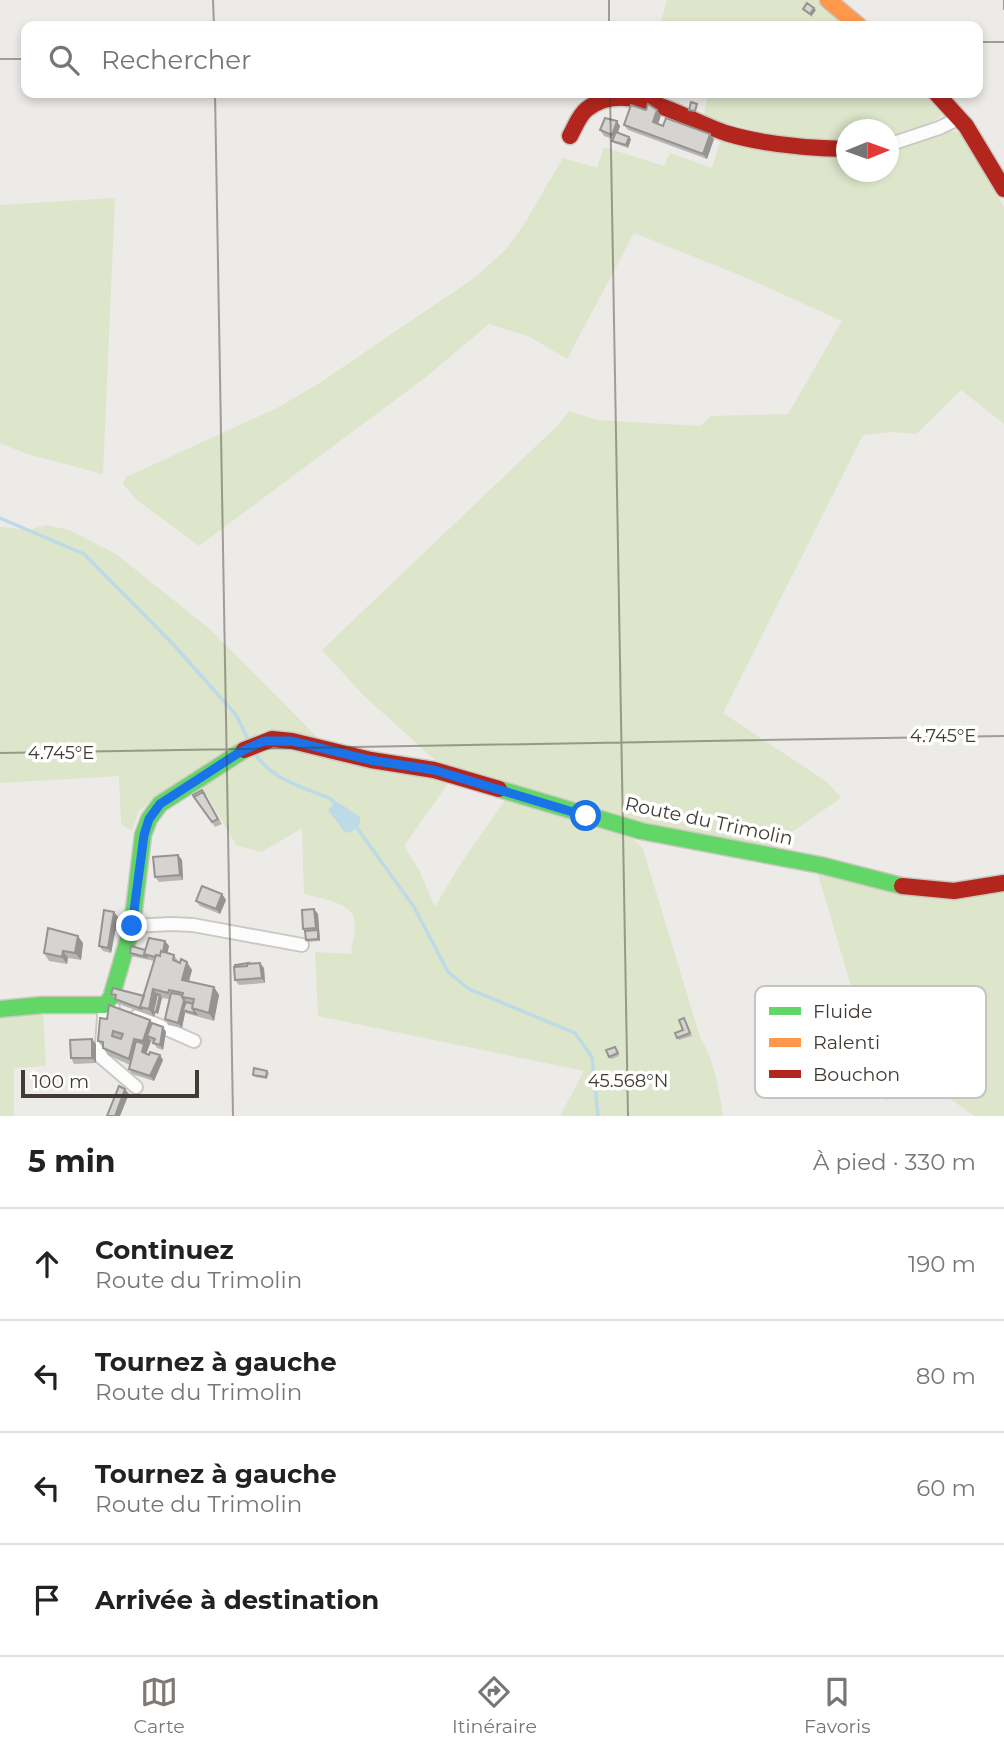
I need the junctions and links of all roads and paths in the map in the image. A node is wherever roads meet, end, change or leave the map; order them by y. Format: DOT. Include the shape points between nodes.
graph roads {
  1 [pos="828,0"];
  2 [pos="853,21"];
  3 [pos="941,98"];
  4 [pos="960,118"];
  5 [pos="570,136"];
  6 [pos="899,141"];
  7 [pos="836,148"];
  8 [pos="1004,189"];
  9 [pos="1004,883"];
  10 [pos="132,926"];
  11 [pos="302,945"];
  12 [pos="104,1005"];
  13 [pos="0,1009"];
  14 [pos="194,1041"];
  15 [pos="136,1087"];
  1 -- 2 [label="street"];
  3 -- 4 [label="street"];
  4 -- 6 [label="street"];
  4 -- 8 [label="street"];
  5 -- 7 [label="street" via="581,114 597,102 641,99 727,133"];
  9 -- 10 [label="street, Route du Trimolin" via="954,891 912,888 820,865 641,831 453,775 281,739 240,752 160,804 144,835"];
  10 -- 11 [label="street" via="193,925"];
  10 -- 12 [label="street, Route du Trimolin" via="111,998"];
  12 -- 13 [label="street"];
  12 -- 14 [label="street"];
  12 -- 15 [label="street" via="102,1056"];
}
